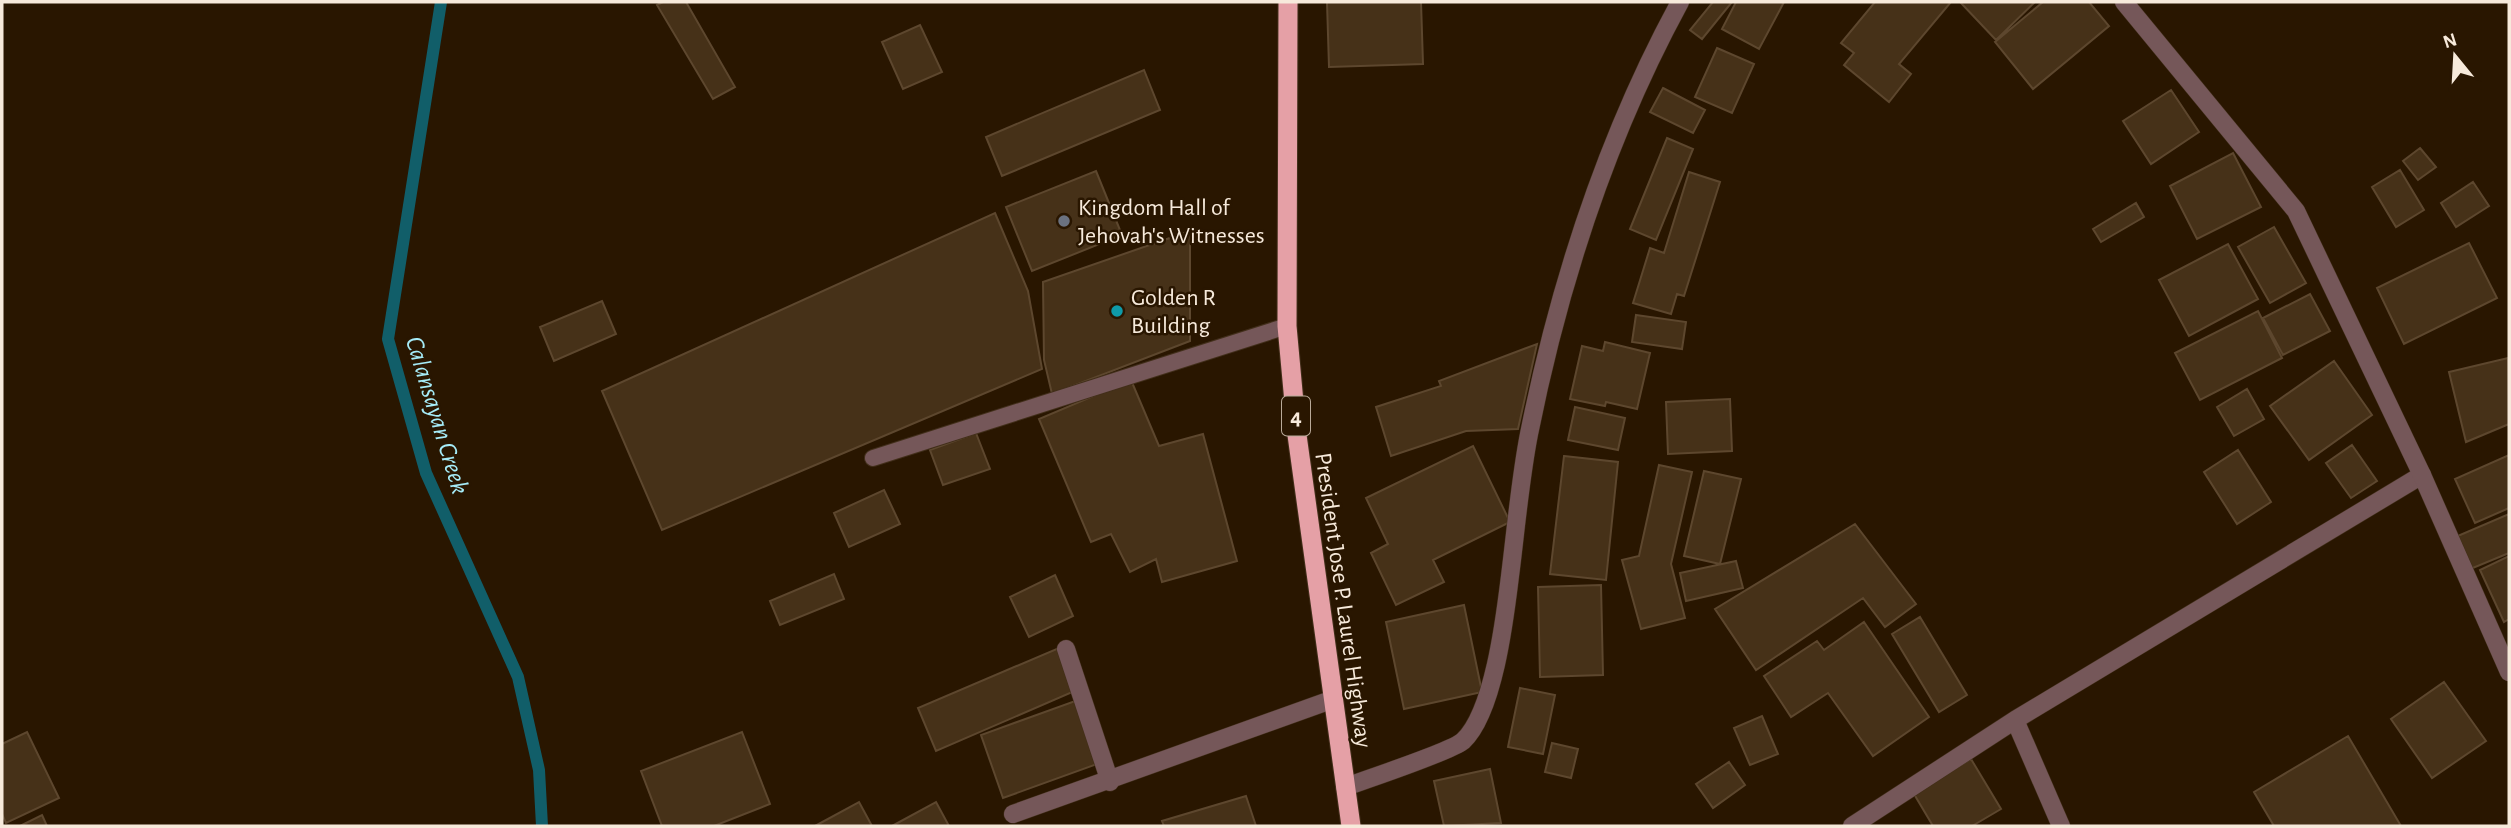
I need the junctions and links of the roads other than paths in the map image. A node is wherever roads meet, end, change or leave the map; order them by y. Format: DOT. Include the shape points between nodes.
graph roads {
  1 [pos="1287,2"];
  2 [pos="1680,2"];
  3 [pos="2124,2"];
  4 [pos="1287,326"];
  5 [pos="873,458"];
  6 [pos="2422,475"];
  7 [pos="1066,649"];
  8 [pos="2509,671"];
  9 [pos="1331,700"];
  10 [pos="2015,720"];
  11 [pos="1110,782"];
  12 [pos="1345,787"];
  13 [pos="1013,814"];
  14 [pos="1351,826"];
  15 [pos="1852,826"];
  16 [pos="2061,826"];
  1 -- 4 [label="highway, President Jose P. Laurel Highway / 4"];
  2 -- 12 [label="street" via="1615,138 1559,302 1528,436 1502,636 1481,712 1462,742"];
  3 -- 6 [label="street" via="2296,211"];
  4 -- 5 [label="lane"];
  4 -- 9 [label="highway, President Jose P. Laurel Highway / 4"];
  6 -- 8 [label="street"];
  6 -- 10 [label="street"];
  7 -- 11 [label="street"];
  9 -- 11 [label="street"];
  9 -- 12 [label="highway, President Jose P. Laurel Highway / 4"];
  10 -- 15 [label="street"];
  10 -- 16 [label="street"];
  11 -- 13 [label="street"];
  12 -- 14 [label="highway, President Jose P. Laurel Highway / 4"];
}
